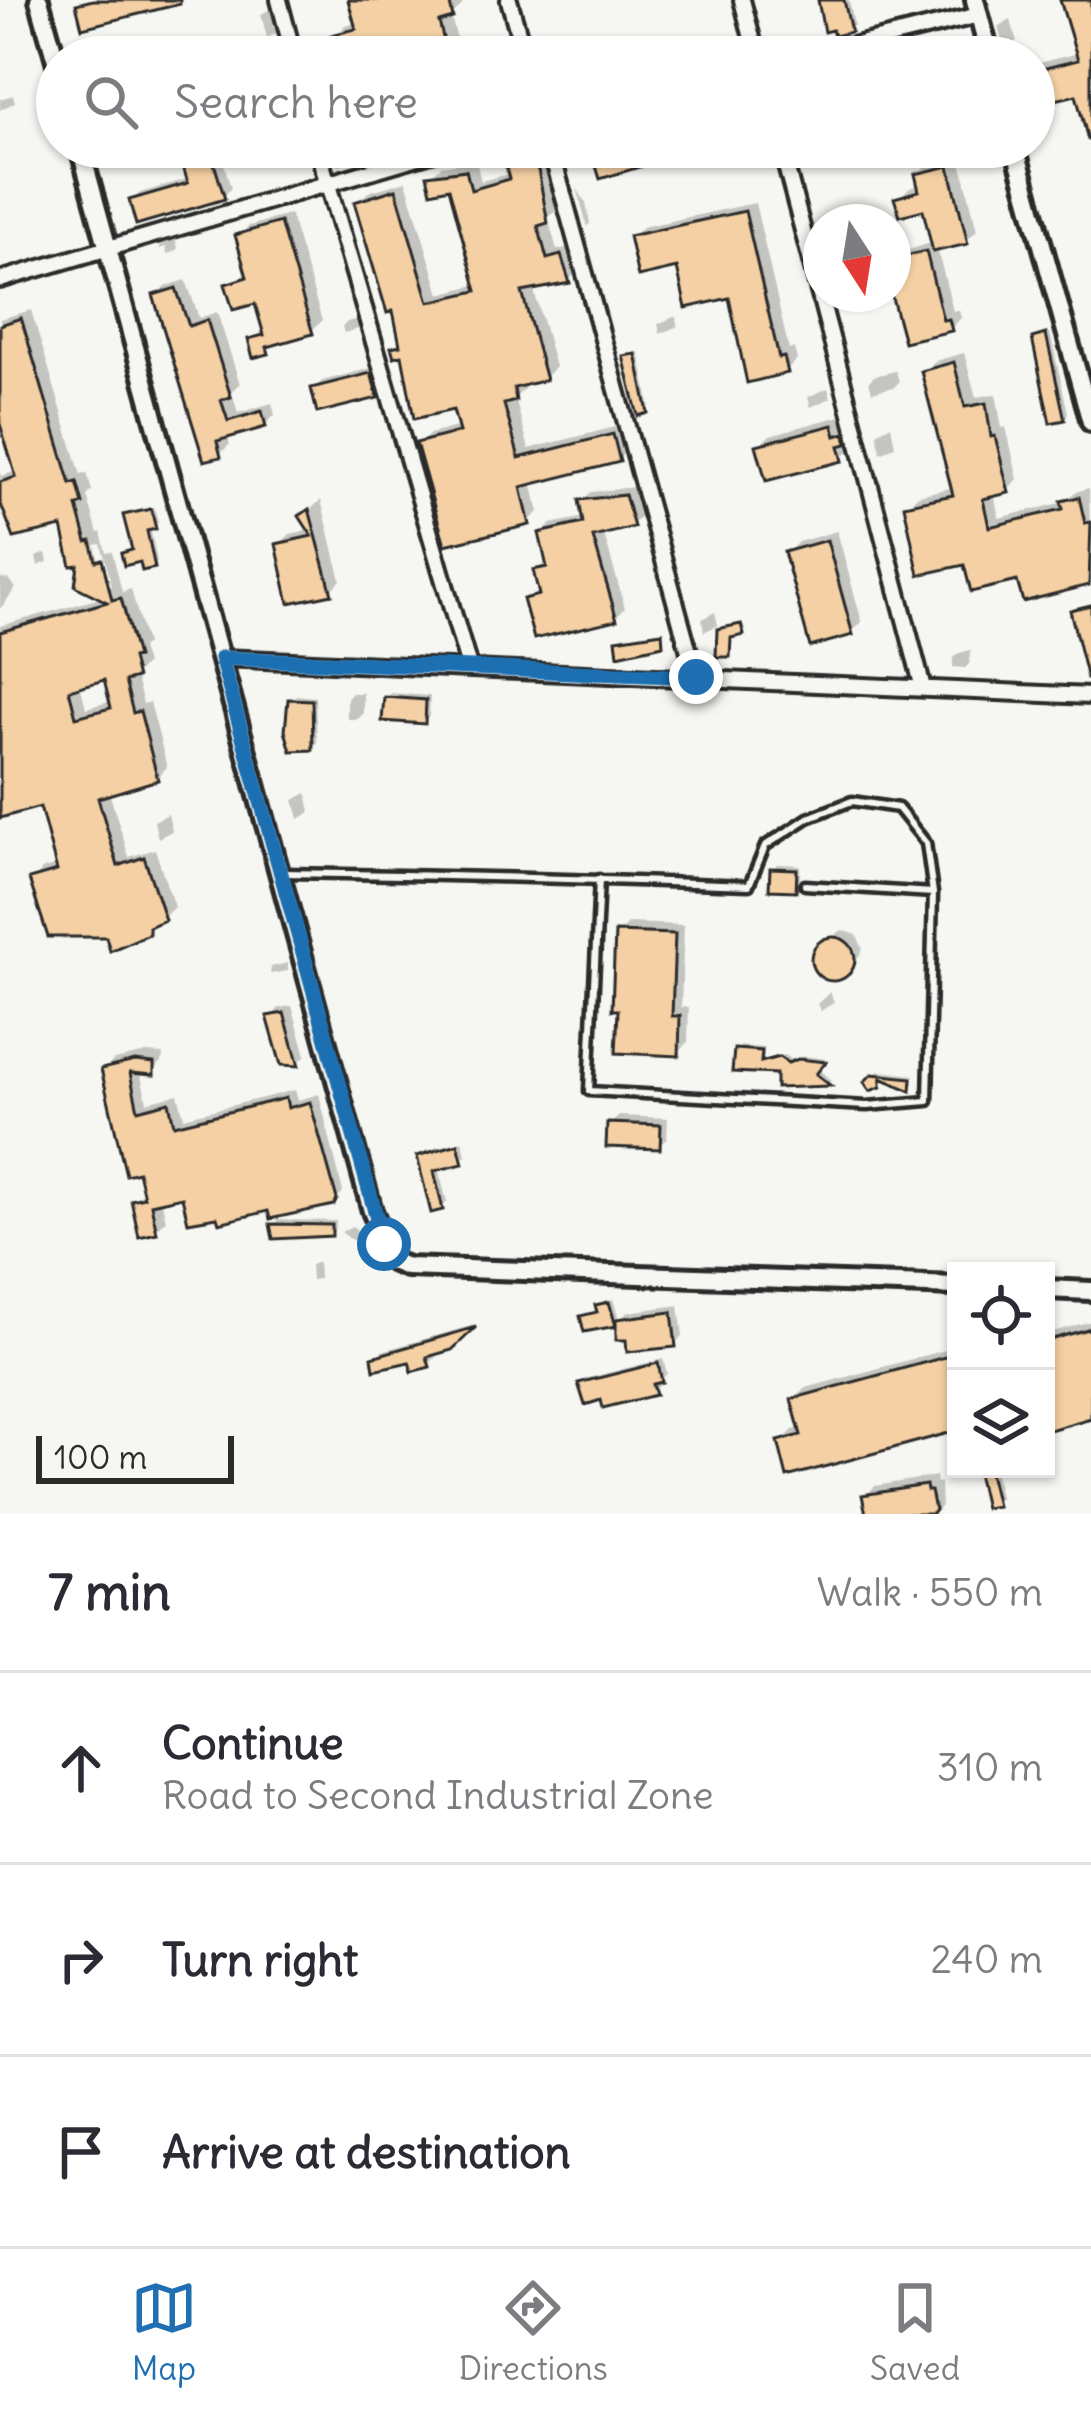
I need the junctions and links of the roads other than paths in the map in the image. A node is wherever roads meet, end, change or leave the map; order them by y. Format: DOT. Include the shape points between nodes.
graph roads {
  1 [pos="39,0"];
  2 [pos="279,0"];
  3 [pos="509,0"];
  4 [pos="742,0"];
  5 [pos="977,8"];
  6 [pos="49,36"];
  7 [pos="288,36"];
  8 [pos="519,36"];
  9 [pos="751,36"];
  10 [pos="880,36"];
  11 [pos="86,168"];
  12 [pos="322,168"];
  13 [pos="376,168"];
  14 [pos="556,168"];
  15 [pos="787,168"];
  16 [pos="1021,168"];
  17 [pos="326,182"];
  18 [pos="109,251"];
  19 [pos="0,280"];
  20 [pos="1091,422"];
  21 [pos="221,658"];
  22 [pos="469,667"];
  23 [pos="696,677"];
  24 [pos="923,688"];
  25 [pos="1091,696"];
  26 [pos="281,873"];
  27 [pos="599,879"];
  28 [pos="805,884"];
  29 [pos="933,893"];
  30 [pos="947,1286"];
  31 [pos="1055,1289"];
  32 [pos="1091,1291"];
  1 -- 6 [label="street"];
  2 -- 7 [label="street"];
  3 -- 8 [label="street"];
  4 -- 9 [label="street"];
  5 -- 10 [label="street"];
  11 -- 18 [label="street"];
  12 -- 17 [label="street"];
  13 -- 17 [label="street"];
  14 -- 23 [label="street"];
  15 -- 24 [label="street"];
  16 -- 20 [label="street"];
  17 -- 18 [label="street"];
  17 -- 22 [label="street"];
  18 -- 19 [label="street"];
  18 -- 21 [label="street"];
  21 -- 22 [label="street"];
  21 -- 26 [label="street"];
  22 -- 23 [label="street"];
  23 -- 24 [label="street"];
  24 -- 25 [label="street"];
  26 -- 27 [label="lane"];
  26 -- 30 [label="street" via="372,1211 394,1262"];
  27 -- 29 [label="lane" via="749,885 765,846 852,802 898,808 926,843"];
  27 -- 29 [label="lane" via="589,1090 867,1106 928,1101"];
  28 -- 29 [label="lane"];
  31 -- 32 [label="street"];
}
